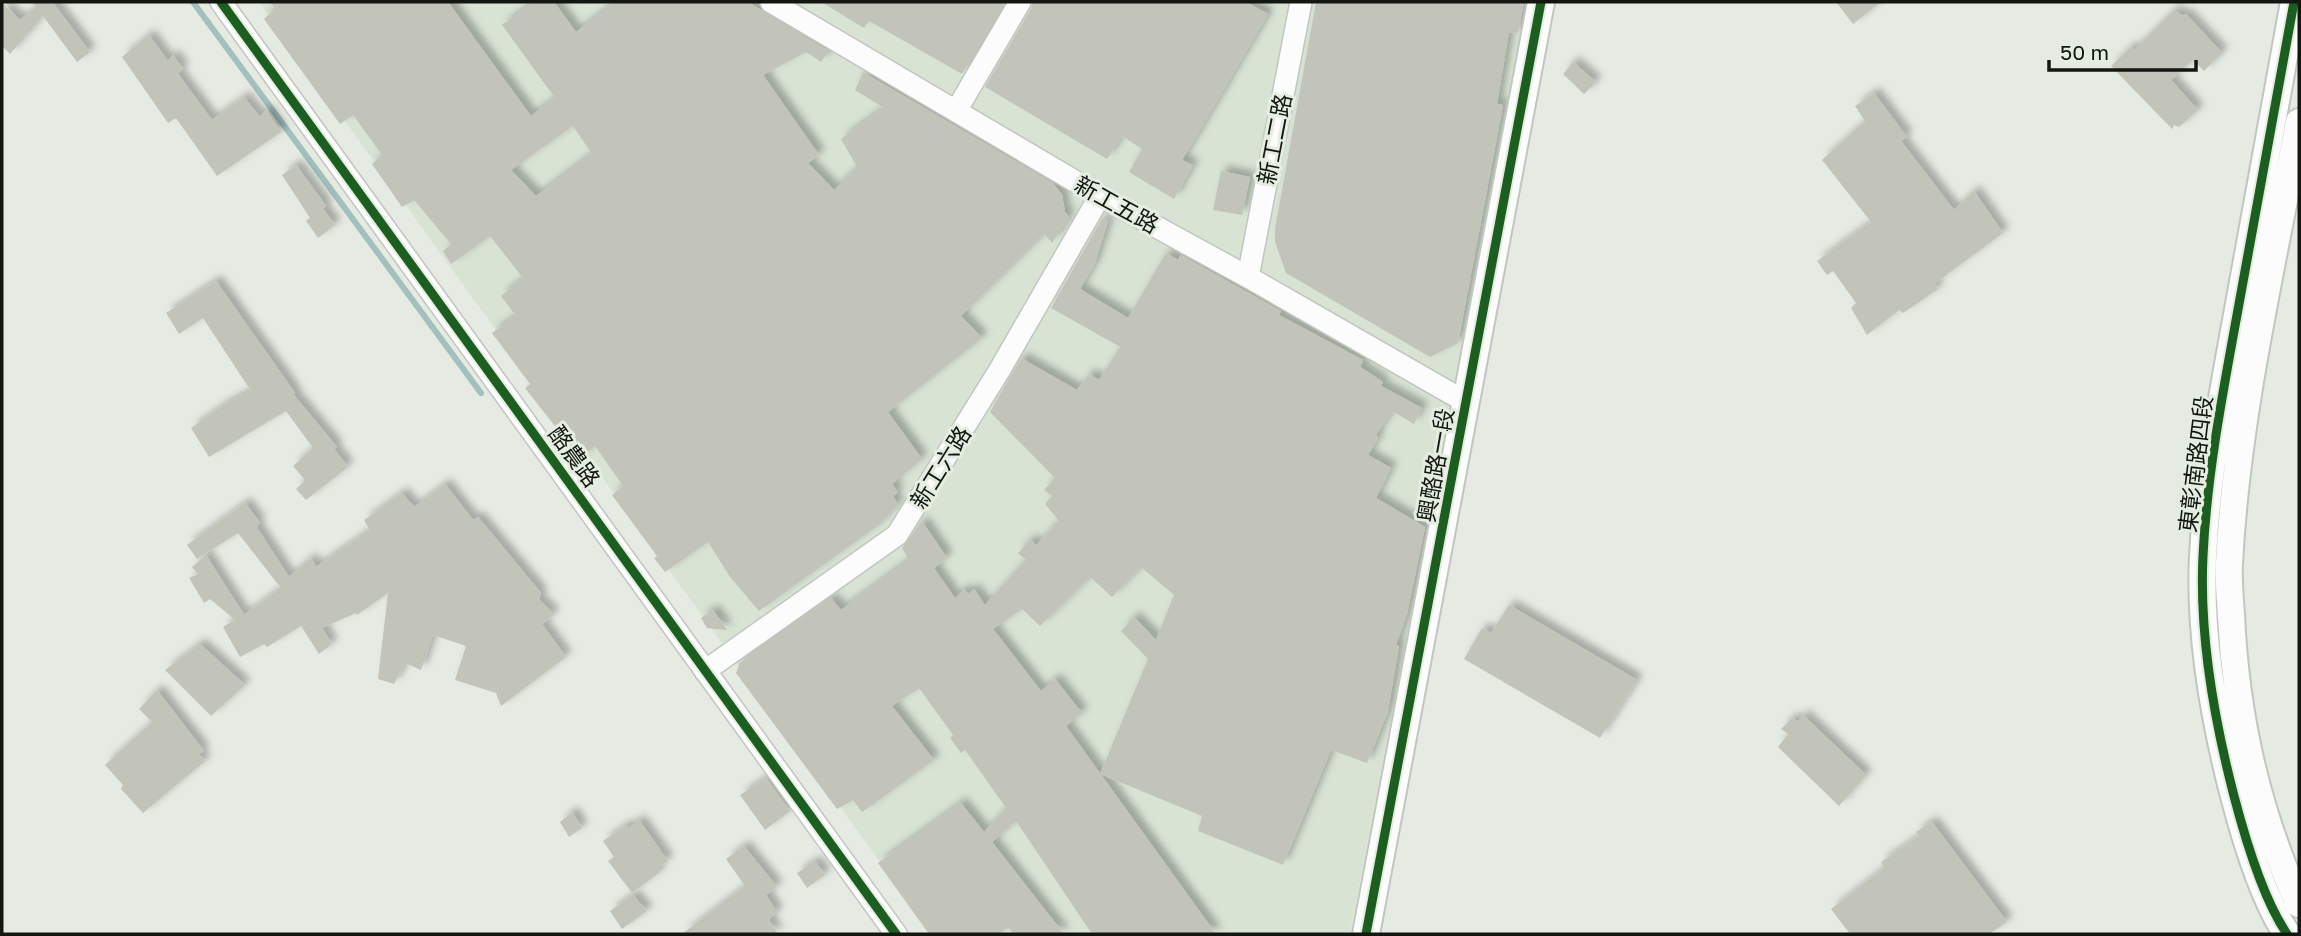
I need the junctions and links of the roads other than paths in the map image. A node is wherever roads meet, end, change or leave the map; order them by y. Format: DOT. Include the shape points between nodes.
graph roads {
  1 [pos="221,2"];
  2 [pos="771,2"];
  3 [pos="1020,2"];
  4 [pos="1301,2"];
  5 [pos="1541,2"];
  6 [pos="2294,2"];
  7 [pos="956,111"];
  8 [pos="2299,122"];
  9 [pos="1100,196"];
  10 [pos="1248,276"];
  11 [pos="1466,402"];
  12 [pos="705,671"];
  13 [pos="2299,904"];
  14 [pos="2284,930"];
  15 [pos="896,934"];
  16 [pos="1366,934"];
  1 -- 12 [label="street, 酪農路"];
  2 -- 7 [label="street, 新工五路"];
  3 -- 7 [label="street"];
  4 -- 10 [label="street, 新工二路"];
  5 -- 11 [label="street, 興酪路一段"];
  6 -- 14 [label="street, 東彰南路四段" via="2218,422 2203,556 2208,659 2221,748 2244,830"];
  7 -- 9 [label="street, 新工五路"];
  8 -- 13 [label="street, 東彰南路四段" via="2244,423 2229,565 2233,657 2243,733 2261,803"];
  9 -- 10 [label="street, 新工五路"];
  9 -- 12 [label="street, 新工六路" via="897,535"];
  10 -- 11 [label="street, 新工五路"];
  11 -- 16 [label="street, 興酪路一段"];
  12 -- 15 [label="street, 酪農路"];
}
